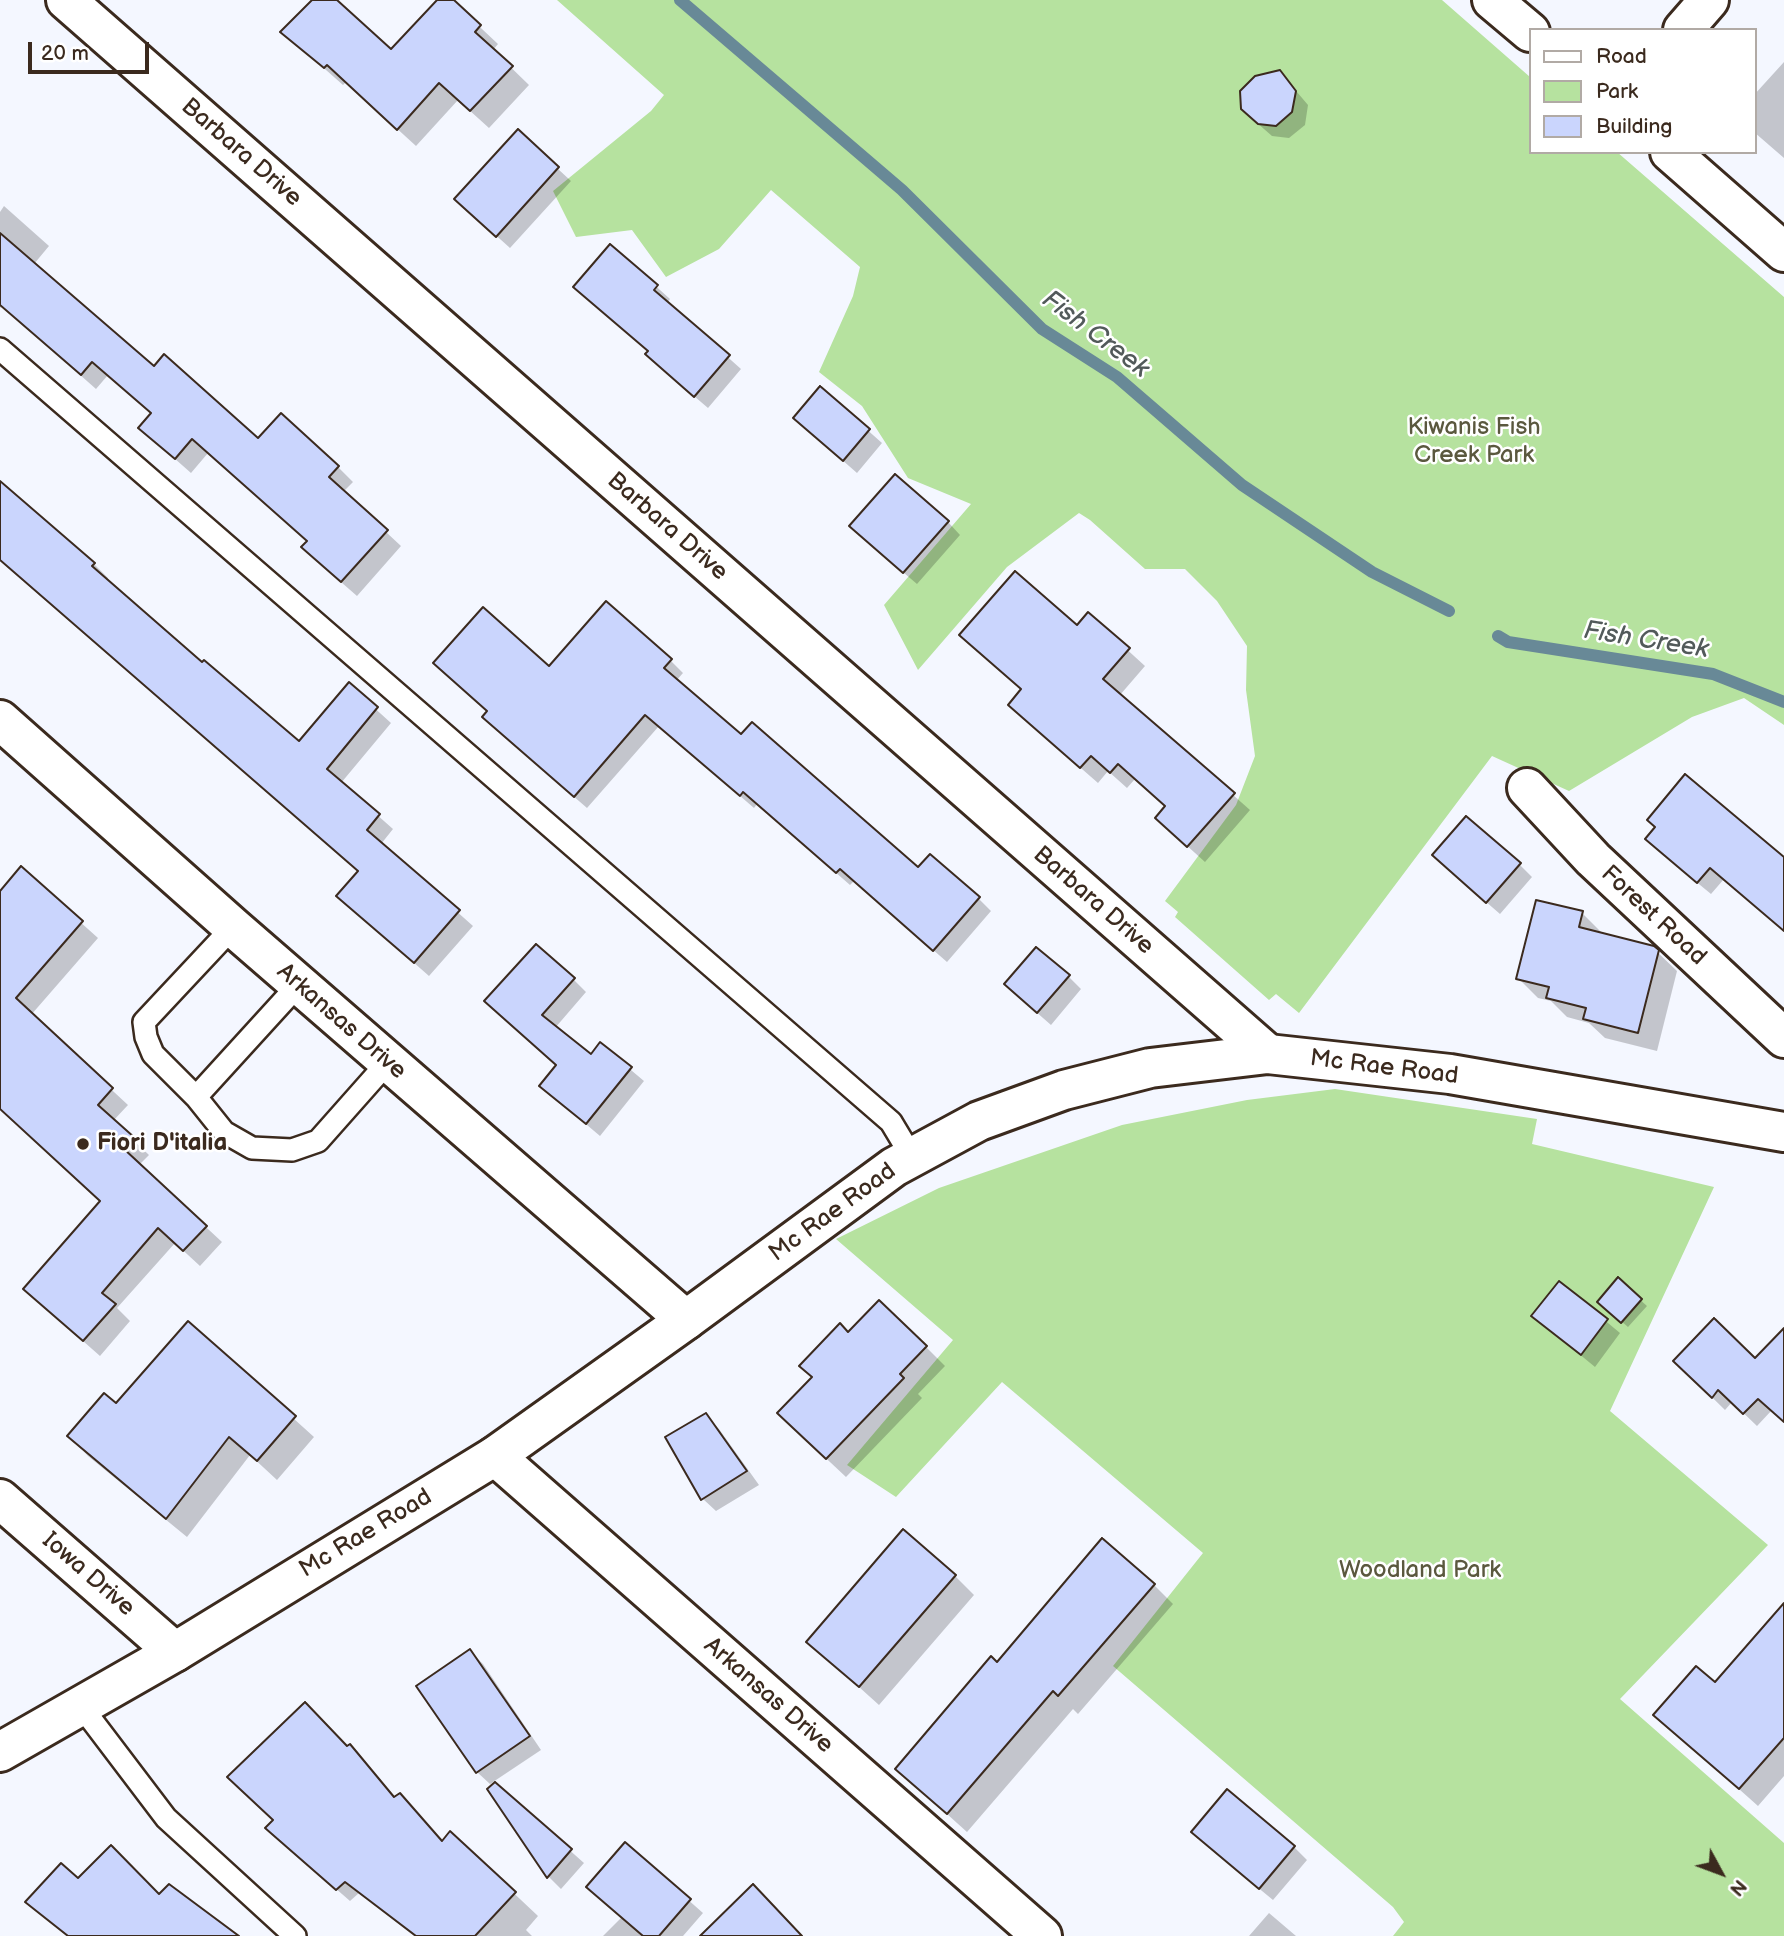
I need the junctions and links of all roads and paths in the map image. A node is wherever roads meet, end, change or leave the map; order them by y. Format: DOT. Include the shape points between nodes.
graph roads {
  1 [pos="65,0"];
  2 [pos="1492,0"];
  3 [pos="1709,0"];
  4 [pos="1685,28"];
  5 [pos="1528,31"];
  6 [pos="1672,154"];
  7 [pos="1784,252"];
  8 [pos="0,349"];
  9 [pos="0,720"];
  10 [pos="1527,788"];
  11 [pos="233,927"];
  12 [pos="299,984"];
  13 [pos="1784,1038"];
  14 [pos="1268,1055"];
  15 [pos="387,1062"];
  16 [pos="196,1097"];
  17 [pos="1784,1132"];
  18 [pos="912,1157"];
  19 [pos="685,1320"];
  20 [pos="495,1456"];
  21 [pos="0,1499"];
  22 [pos="175,1652"];
  23 [pos="81,1706"];
  24 [pos="0,1752"];
  25 [pos="295,1936"];
  26 [pos="1042,1936"];
  1 -- 14 [label="street, Barbara Drive"];
  2 -- 5 [label="street"];
  3 -- 4 [label="street"];
  6 -- 7 [label="street"];
  8 -- 18 [label="lane" via="891,1122"];
  9 -- 11 [label="street, Arkansas Drive"];
  10 -- 13 [label="street, Forest Road" via="1593,859"];
  11 -- 12 [label="street, Arkansas Drive"];
  11 -- 16 [label="lane" via="144,1022 153,1054"];
  12 -- 15 [label="street, Arkansas Drive"];
  12 -- 16 [label="lane"];
  14 -- 17 [label="street, Mc Rae Road" via="1450,1074"];
  14 -- 18 [label="street, Mc Rae Road" via="1150,1068 1064,1090 979,1121"];
  15 -- 16 [label="lane" via="318,1141 292,1150 252,1149 224,1132"];
  15 -- 19 [label="street, Arkansas Drive"];
  18 -- 19 [label="street, Mc Rae Road"];
  19 -- 20 [label="street, Mc Rae Road"];
  20 -- 22 [label="street, Mc Rae Road"];
  20 -- 26 [label="street, Arkansas Drive"];
  21 -- 22 [label="street, Iowa Drive"];
  22 -- 23 [label="street, Mc Rae Road"];
  23 -- 24 [label="street, Mc Rae Road"];
  23 -- 25 [label="lane" via="166,1818"];
}
